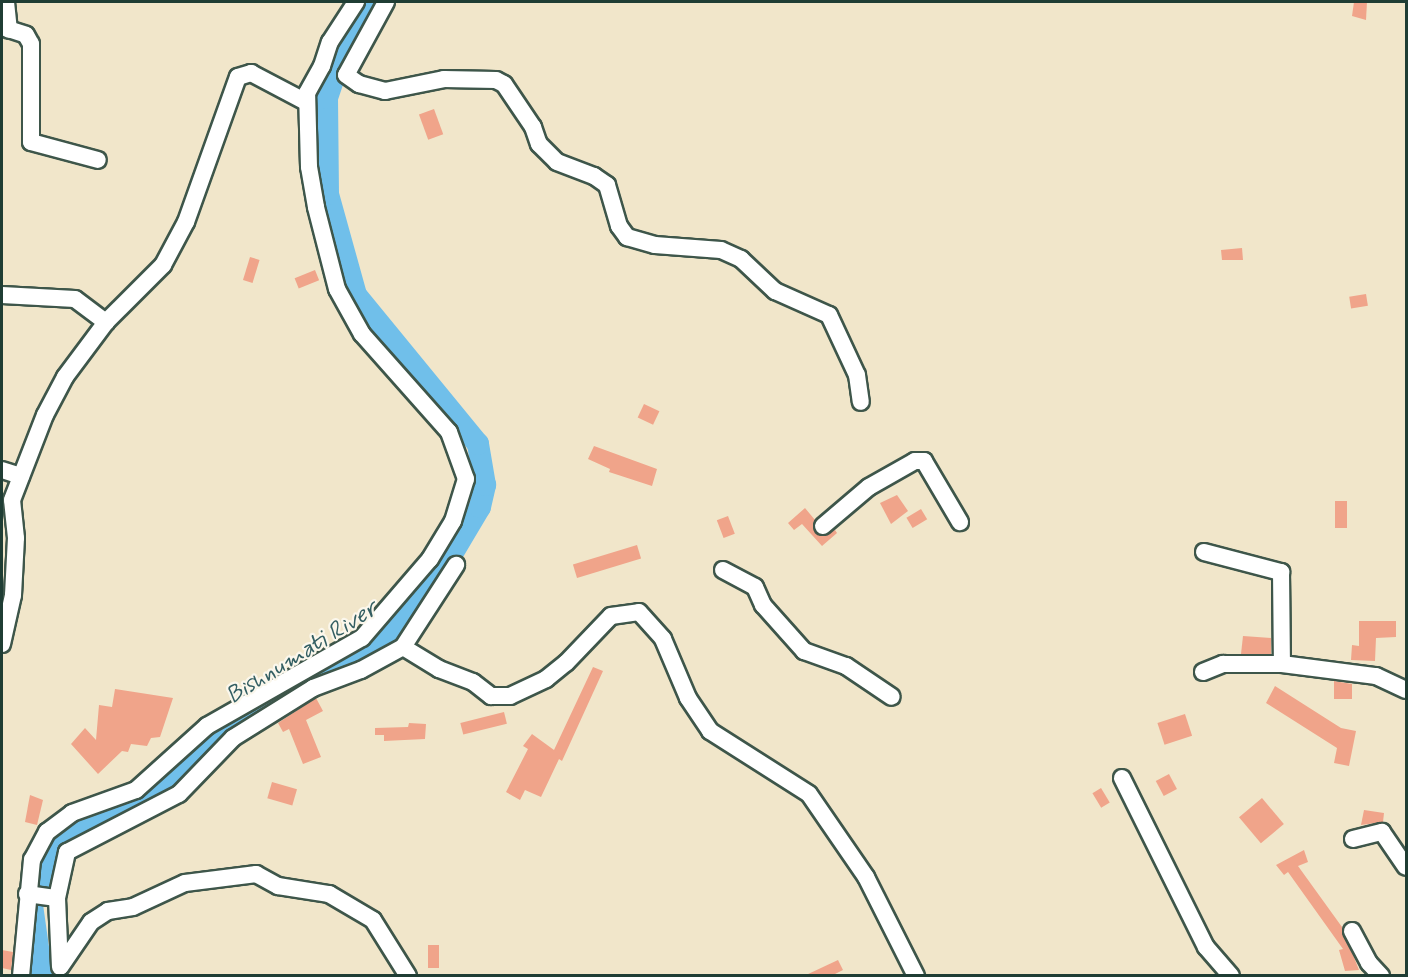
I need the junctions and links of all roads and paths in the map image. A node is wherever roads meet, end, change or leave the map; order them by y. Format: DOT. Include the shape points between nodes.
graph roads {
  1 [pos="6,2"];
  2 [pos="356,2"];
  3 [pos="386,2"];
  4 [pos="5,28"];
  5 [pos="333,70"];
  6 [pos="306,102"];
  7 [pos="98,160"];
  8 [pos="2,295"];
  9 [pos="106,322"];
  10 [pos="861,402"];
  11 [pos="2,470"];
  12 [pos="21,476"];
  13 [pos="960,522"];
  14 [pos="823,526"];
  15 [pos="1204,552"];
  16 [pos="456,565"];
  17 [pos="723,570"];
  18 [pos="2,644"];
  19 [pos="403,647"];
  20 [pos="1282,664"];
  21 [pos="1203,672"];
  22 [pos="1407,690"];
  23 [pos="892,697"];
  24 [pos="1122,778"];
  25 [pos="1353,839"];
  26 [pos="1407,867"];
  27 [pos="27,894"];
  28 [pos="57,898"];
  29 [pos="1353,931"];
  30 [pos="60,971"];
  31 [pos="21,975"];
  32 [pos="408,975"];
  33 [pos="916,975"];
  34 [pos="1231,975"];
  35 [pos="1381,975"];
  1 -- 4 [label="street"];
  2 -- 5 [label="street" via="330,42"];
  3 -- 5 [label="street"];
  4 -- 7 [label="street" via="26,35 31,44 31,142"];
  5 -- 6 [label="street"];
  5 -- 10 [label="street" via="385,92 444,79 496,80 504,84 533,127 538,144 557,162 607,185 619,226 627,237 655,244 721,250 741,259 775,291 828,315 857,375"];
  6 -- 9 [label="street" via="251,73 238,77 186,222 163,265"];
  6 -- 27 [label="street" via="309,167 337,289 362,334 448,432 466,478 453,521 430,558 362,638 207,726 136,790 72,813 47,832 32,860"];
  8 -- 9 [label="street" via="75,299"];
  9 -- 12 [label="street" via="65,376"];
  11 -- 12 [label="street"];
  12 -- 18 [label="street" via="12,500 16,538 13,595"];
  13 -- 14 [label="street" via="924,460 915,461 869,487"];
  15 -- 20 [label="street" via="1281,572"];
  16 -- 19 [label="street"];
  17 -- 23 [label="street" via="755,587 763,605 804,651 846,666"];
  19 -- 28 [label="street" via="361,670 313,688 233,738 178,794 67,852"];
  19 -- 33 [label="street" via="439,669 473,682 491,696 510,696 559,669 611,616 639,612 663,639 688,699 710,731 809,794 866,877"];
  20 -- 21 [label="street" via="1223,664"];
  20 -- 22 [label="street" via="1376,676"];
  24 -- 34 [label="street" via="1206,947"];
  25 -- 26 [label="street" via="1382,832"];
  27 -- 28 [label="street"];
  27 -- 31 [label="street" via="27,944"];
  28 -- 30 [label="street"];
  29 -- 35 [label="street" via="1369,963"];
  30 -- 32 [label="street" via="91,922 108,910 133,908 185,883 256,874 278,886 329,894 373,920"];
}
